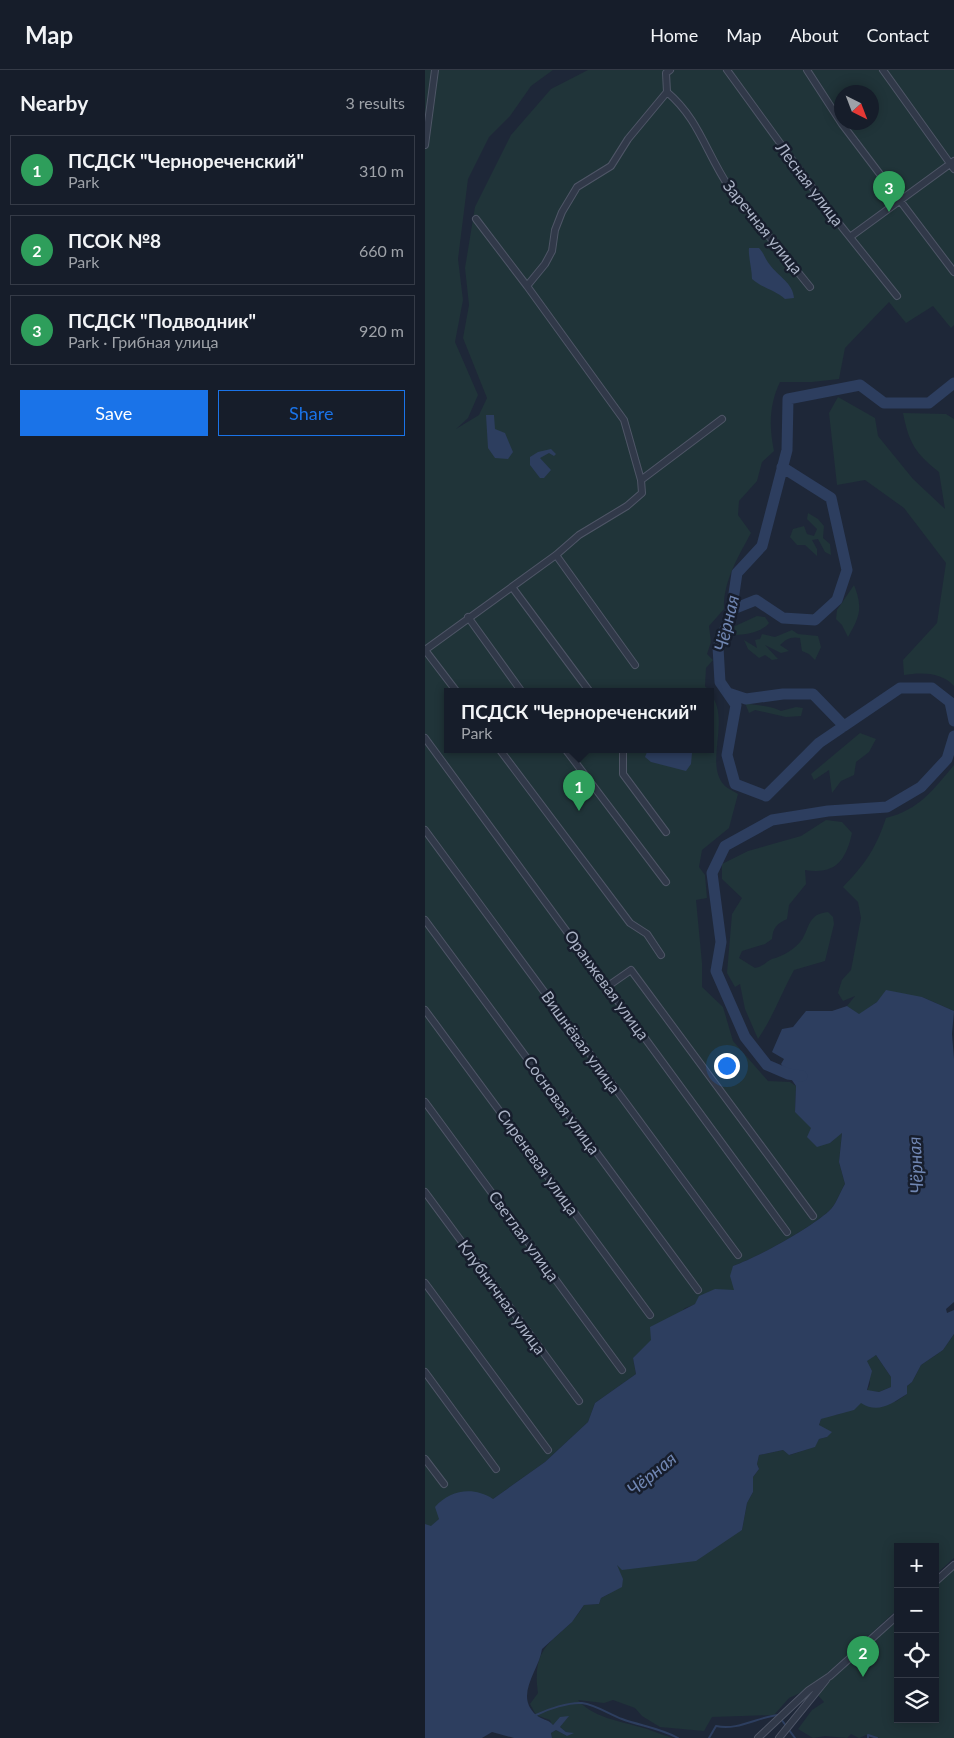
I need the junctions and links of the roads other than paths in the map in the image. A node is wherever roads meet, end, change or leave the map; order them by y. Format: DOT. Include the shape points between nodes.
graph roads {
  1 [pos="435,70"];
  2 [pos="670,70"];
  3 [pos="727,70"];
  4 [pos="807,70"];
  5 [pos="883,70"];
  6 [pos="667,92"];
  7 [pos="425,145"];
  8 [pos="953,165"];
  9 [pos="901,199"];
  10 [pos="476,219"];
  11 [pos="850,237"];
  12 [pos="954,272"];
  13 [pos="527,286"];
  14 [pos="810,288"];
  15 [pos="897,296"];
  16 [pos="722,418"];
  17 [pos="641,480"];
  18 [pos="556,556"];
  19 [pos="511,587"];
  20 [pos="468,617"];
  21 [pos="425,650"];
  22 [pos="635,665"];
  23 [pos="454,688"];
  24 [pos="519,688"];
  25 [pos="587,688"];
  26 [pos="425,738"];
  27 [pos="502,753"];
  28 [pos="568,753"];
  29 [pos="623,753"];
  30 [pos="425,830"];
  31 [pos="666,832"];
  32 [pos="666,882"];
  33 [pos="425,920"];
  34 [pos="661,955"];
  35 [pos="607,986"];
  36 [pos="425,1010"];
  37 [pos="425,1102"];
  38 [pos="425,1192"];
  39 [pos="813,1216"];
  40 [pos="787,1232"];
  41 [pos="738,1255"];
  42 [pos="425,1283"];
  43 [pos="698,1290"];
  44 [pos="650,1315"];
  45 [pos="622,1370"];
  46 [pos="425,1372"];
  47 [pos="579,1401"];
  48 [pos="548,1450"];
  49 [pos="425,1459"];
  50 [pos="496,1469"];
  51 [pos="444,1484"];
  52 [pos="954,1565"];
  53 [pos="939,1578"];
  54 [pos="894,1620"];
  55 [pos="831,1676"];
  56 [pos="757,1738"];
  57 [pos="779,1738"];
  1 -- 7 [label="street"];
  2 -- 6 [label="street" via="666,73"];
  3 -- 11 [label="street, Лесная улица"];
  4 -- 9 [label="street" via="843,124"];
  5 -- 8 [label="street"];
  6 -- 13 [label="street" via="628,139 611,166 577,186 561,212 552,251"];
  6 -- 14 [label="street, Заречная улица" via="683,106 696,125 733,193"];
  8 -- 9 [label="street"];
  9 -- 11 [label="street"];
  9 -- 12 [label="street"];
  10 -- 13 [label="street"];
  11 -- 15 [label="street, Лесная улица"];
  13 -- 17 [label="street" via="624,420"];
  16 -- 17 [label="street"];
  17 -- 18 [label="street" via="642,493 579,535"];
  18 -- 19 [label="street"];
  18 -- 22 [label="street"];
  19 -- 20 [label="street"];
  19 -- 25 [label="street"];
  20 -- 21 [label="street"];
  20 -- 24 [label="street"];
  21 -- 23 [label="street"];
  26 -- 35 [label="street, Оранжевая улица"];
  27 -- 34 [label="street" via="630,923 647,934"];
  28 -- 32 [label="street"];
  29 -- 31 [label="street" via="623,774"];
  30 -- 41 [label="street, Вишнёвая улица"];
  33 -- 43 [label="street, Сосновая улица"];
  35 -- 39 [label="street" via="631,970"];
  35 -- 40 [label="street, Оранжевая улица"];
  36 -- 44 [label="street, Сиреневая улица"];
  37 -- 45 [label="street, Светлая улица"];
  38 -- 47 [label="street, Клубничная улица"];
  42 -- 48 [label="street"];
  46 -- 50 [label="street"];
  49 -- 51 [label="street"];
  52 -- 53 [label="street"];
  54 -- 55 [label="street"];
  55 -- 56 [label="street"];
  55 -- 57 [label="street"];
}
